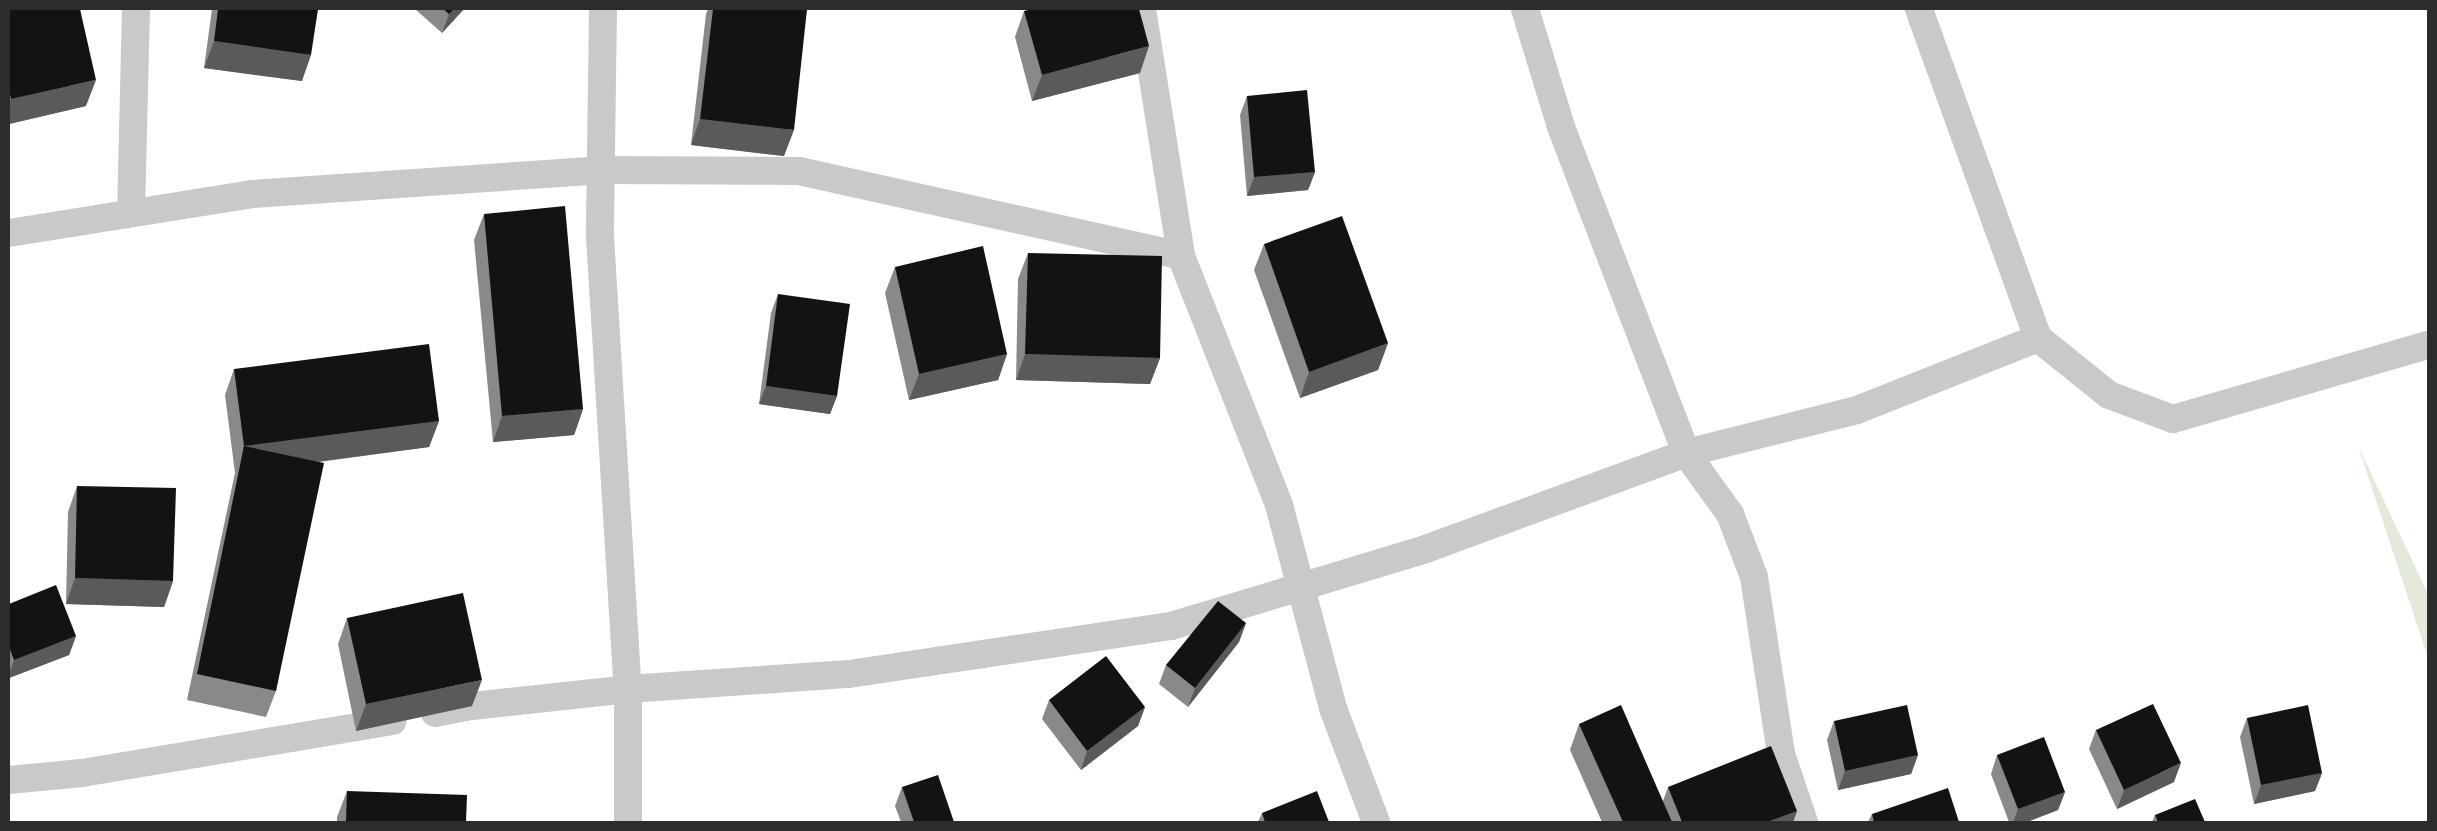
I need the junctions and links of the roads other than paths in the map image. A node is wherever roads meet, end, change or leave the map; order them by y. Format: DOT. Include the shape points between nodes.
graph roads {
  1 [pos="136,9"];
  2 [pos="603,9"];
  3 [pos="1142,9"];
  4 [pos="1525,9"];
  5 [pos="1919,9"];
  6 [pos="601,170"];
  7 [pos="131,213"];
  8 [pos="9,233"];
  9 [pos="1181,256"];
  10 [pos="2038,338"];
  11 [pos="2428,345"];
  12 [pos="1686,454"];
  13 [pos="1300,587"];
  14 [pos="628,689"];
  15 [pos="9,780"];
  16 [pos="628,822"];
  17 [pos="1376,822"];
  18 [pos="1804,822"];
  1 -- 7 [label="street"];
  2 -- 6 [label="street"];
  3 -- 9 [label="street"];
  4 -- 12 [label="street" via="1561,127"];
  5 -- 10 [label="street"];
  6 -- 7 [label="street" via="252,194"];
  6 -- 9 [label="street" via="799,171"];
  6 -- 14 [label="street" via="600,237"];
  7 -- 8 [label="street"];
  9 -- 13 [label="street" via="1279,504"];
  10 -- 11 [label="street" via="2109,395 2173,419"];
  10 -- 12 [label="street" via="1857,410"];
  12 -- 13 [label="street" via="1422,550"];
  12 -- 18 [label="street" via="1730,514 1754,577 1780,754"];
  13 -- 14 [label="street" via="1151,629 848,674"];
  13 -- 17 [label="street" via="1334,711"];
  14 -- 15 [label="street" via="472,706 82,772"];
  14 -- 16 [label="street"];
}
